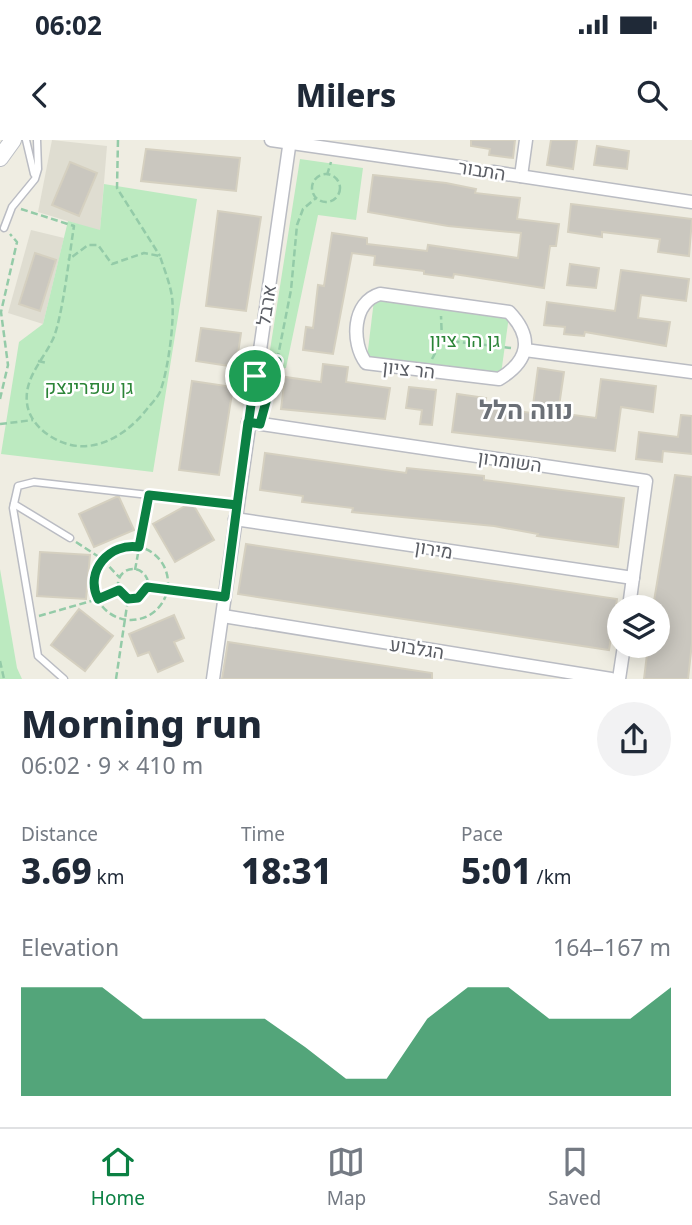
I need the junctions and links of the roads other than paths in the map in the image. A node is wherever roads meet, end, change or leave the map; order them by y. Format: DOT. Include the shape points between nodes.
graph roads {
  1 [pos="26,140"];
  2 [pos="37,140"];
  3 [pos="271,140"];
  4 [pos="526,140"];
  5 [pos="290,141"];
  6 [pos="6,150"];
  7 [pos="29,151"];
  8 [pos="466,168"];
  9 [pos="493,172"];
  10 [pos="521,176"];
  11 [pos="35,179"];
  12 [pos="692,202"];
  13 [pos="4,228"];
  14 [pos="525,350"];
  15 [pos="692,372"];
  16 [pos="254,423"];
  17 [pos="14,504"];
  18 [pos="237,505"];
  19 [pos="235,519"];
  20 [pos="70,538"];
  21 [pos="633,579"];
  22 [pos="631,595"];
  23 [pos="223,616"];
  24 [pos="622,658"];
  25 [pos="64,679"];
  26 [pos="213,679"];
  27 [pos="611,679"];
  28 [pos="619,679"];
  1 -- 7 [label="lane"];
  2 -- 11 [label="lane"];
  3 -- 5 [label="street, התבור"];
  4 -- 10 [label="street"];
  5 -- 8 [label="street, התבור"];
  5 -- 16 [label="street, ארבל" via="255,376"];
  6 -- 7 [label="lane" via="19,147"];
  7 -- 11 [label="lane"];
  8 -- 9 [label="street, התבור"];
  9 -- 10 [label="street, התבור"];
  10 -- 12 [label="street, התבור"];
  11 -- 13 [label="lane" via="12,207"];
  14 -- 14 [label="street, הר ציון" via="520,326 509,312 380,294 371,296 360,311 357,348 366,363 499,379 521,363"];
  14 -- 15 [label="street"];
  16 -- 18 [label="street, ארבל"];
  16 -- 21 [label="street, השומרון" via="646,481"];
  17 -- 18 [label="lane" via="18,486 24,482"];
  17 -- 20 [label="lane"];
  17 -- 25 [label="lane" via="38,656"];
  18 -- 19 [label="street, ארבל"];
  19 -- 21 [label="street, מירון"];
  19 -- 23 [label="street, ארבל"];
  21 -- 22 [label="street, השומרון"];
  23 -- 26 [label="street, ארבל"];
  23 -- 27 [label="street, הגלבוע"];
  24 -- 28 [label="street"];
}
